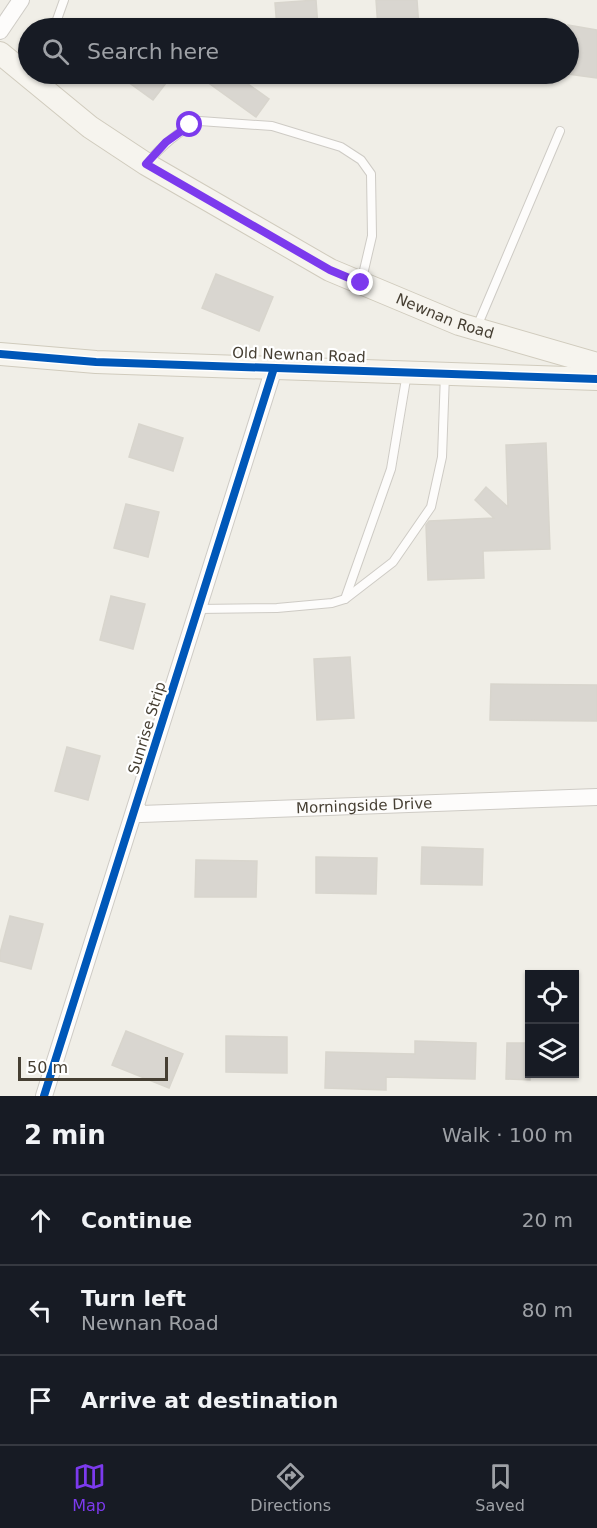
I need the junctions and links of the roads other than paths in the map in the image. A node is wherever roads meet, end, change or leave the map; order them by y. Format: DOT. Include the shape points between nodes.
graph roads {
  1 [pos="21,0"];
  2 [pos="64,0"];
  3 [pos="58,18"];
  4 [pos="0,31"];
  5 [pos="0,53"];
  6 [pos="18,67"];
  7 [pos="40,84"];
  8 [pos="560,131"];
  9 [pos="146,164"];
  10 [pos="361,283"];
  11 [pos="476,329"];
  12 [pos="0,354"];
  13 [pos="597,364"];
  14 [pos="274,368"];
  15 [pos="407,373"];
  16 [pos="445,374"];
  17 [pos="597,379"];
  18 [pos="345,599"];
  19 [pos="198,609"];
  20 [pos="597,797"];
  21 [pos="136,807"];
  22 [pos="44,1096"];
  1 -- 4 [label="street"];
  2 -- 3 [label="lane"];
  5 -- 6 [label="main road, Newnan Road"];
  7 -- 9 [label="main road, Newnan Road" via="90,127"];
  8 -- 11 [label="lane"];
  9 -- 10 [label="main road, Newnan Road" via="275,240"];
  9 -- 10 [label="lane" via="166,142 200,121 272,126 341,147 361,160 371,174 372,236"];
  10 -- 11 [label="main road, Newnan Road"];
  11 -- 13 [label="main road, Newnan Road"];
  12 -- 14 [label="main road, Old Newnan Road" via="96,363"];
  14 -- 15 [label="main road, Old Newnan Road"];
  14 -- 19 [label="street, Sunrise Strip"];
  15 -- 16 [label="main road, Old Newnan Road"];
  15 -- 18 [label="lane" via="391,469"];
  16 -- 17 [label="main road, Old Newnan Road"];
  16 -- 18 [label="lane" via="442,457 431,507 393,562"];
  18 -- 19 [label="lane" via="277,608"];
  19 -- 21 [label="street, Sunrise Strip"];
  20 -- 21 [label="street, Morningside Drive" via="141,814"];
  21 -- 22 [label="street, Sunrise Strip"];
}
